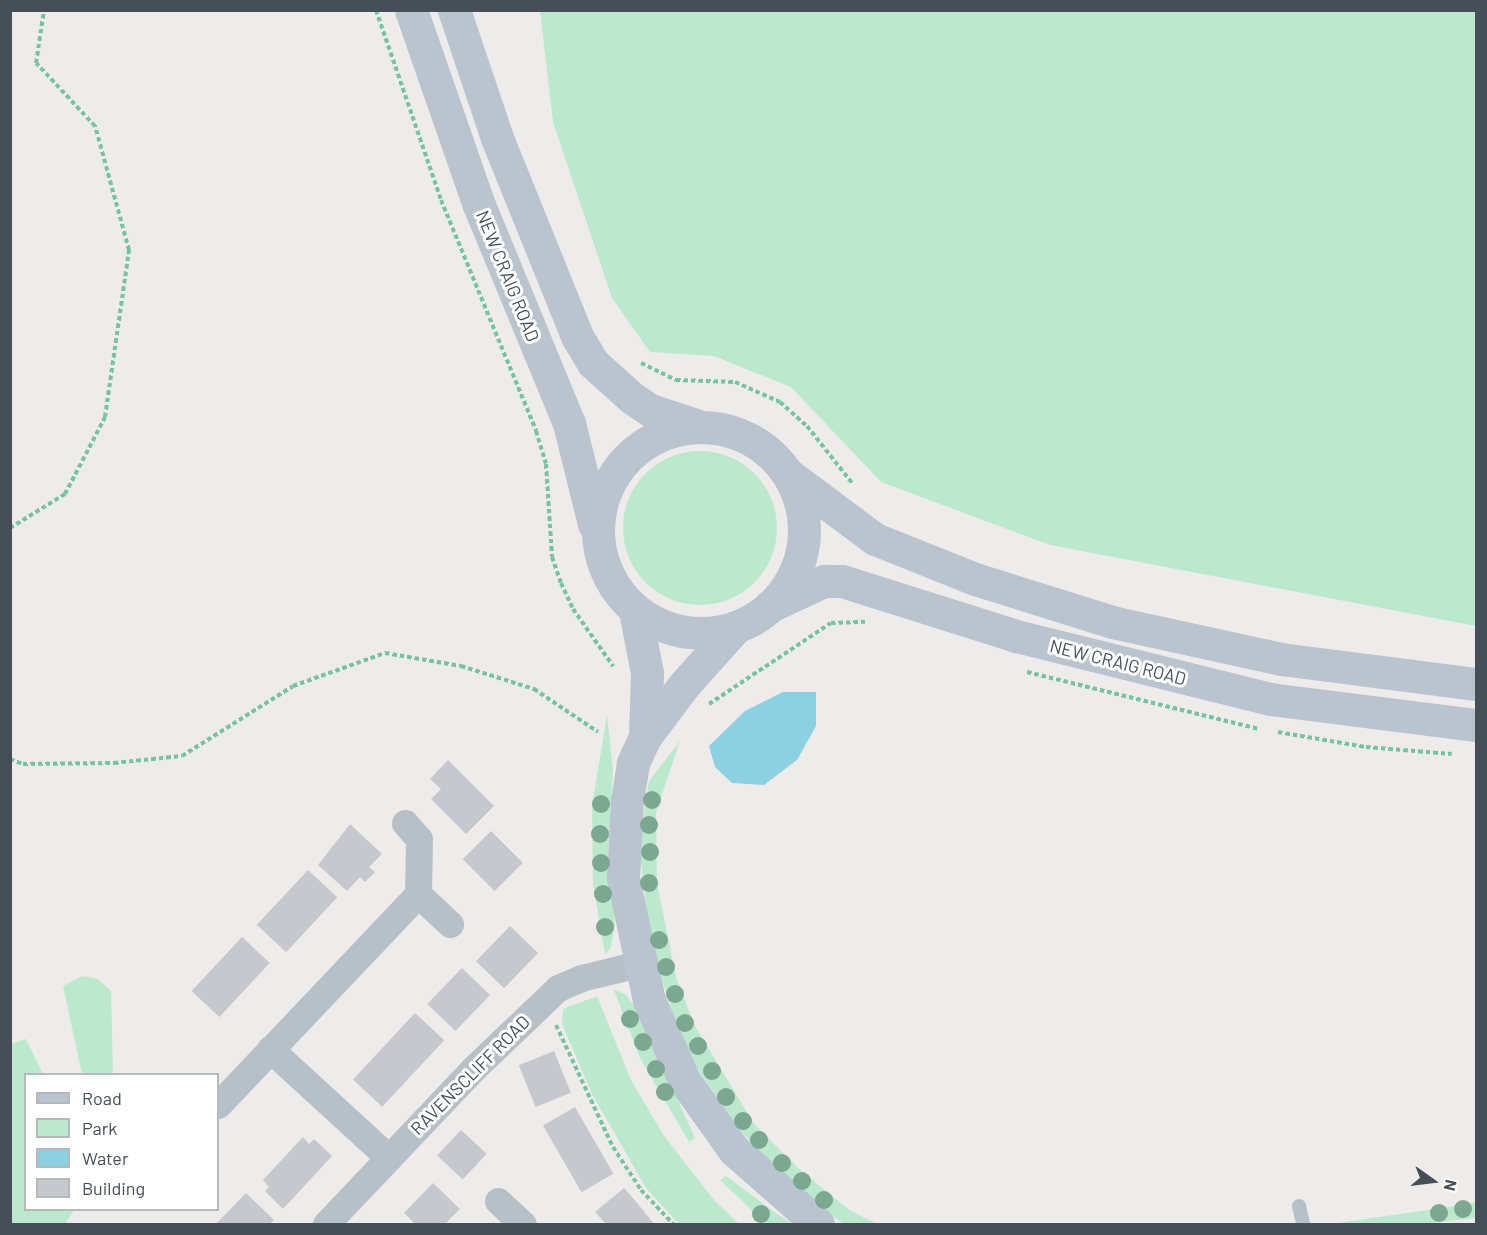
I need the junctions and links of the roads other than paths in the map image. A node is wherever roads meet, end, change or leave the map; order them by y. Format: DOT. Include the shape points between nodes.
graph roads {
  1 [pos="411,10"];
  2 [pos="454,10"];
  3 [pos="697,425"];
  4 [pos="789,475"];
  5 [pos="598,543"];
  6 [pos="770,606"];
  7 [pos="635,610"];
  8 [pos="736,627"];
  9 [pos="1476,684"];
  10 [pos="1476,725"];
  11 [pos="645,737"];
  12 [pos="405,823"];
  13 [pos="418,894"];
  14 [pos="450,924"];
  15 [pos="639,964"];
  16 [pos="270,1049"];
  17 [pos="219,1104"];
  18 [pos="389,1158"];
  19 [pos="498,1201"];
  20 [pos="1299,1206"];
  21 [pos="326,1224"];
  22 [pos="523,1224"];
  23 [pos="818,1224"];
  24 [pos="1303,1224"];
  1 -- 5 [label="street, NEW CRAIG ROAD" via="479,205 568,423"];
  2 -- 3 [label="street" via="494,128 578,338 593,363 632,399 651,410"];
  3 -- 4 [label="street" via="724,428 750,438 772,454"];
  3 -- 5 [label="street" via="668,430 643,443 621,462 606,487 598,514"];
  4 -- 6 [label="street" via="802,511 801,558 789,584"];
  4 -- 9 [label="street" via="875,539 975,579 1101,618 1281,659"];
  5 -- 7 [label="street" via="604,569"];
  6 -- 8 [label="street"];
  6 -- 10 [label="street, NEW CRAIG ROAD" via="824,581 842,581 1016,636 1270,699"];
  7 -- 8 [label="street" via="663,626 694,633"];
  7 -- 11 [label="street" via="647,674"];
  8 -- 11 [label="street" via="684,685"];
  11 -- 15 [label="street" via="633,763 622,840 623,878"];
  12 -- 13 [label="street" via="419,839"];
  13 -- 14 [label="street"];
  13 -- 16 [label="street"];
  15 -- 18 [label="street, RAVENSCLIFF ROAD" via="561,986 473,1069"];
  15 -- 23 [label="street" via="664,1041 705,1112 734,1150"];
  16 -- 17 [label="street"];
  16 -- 18 [label="street"];
  18 -- 21 [label="street, RAVENSCLIFF ROAD"];
  19 -- 22 [label="street"];
  20 -- 24 [label="lane"];
}
